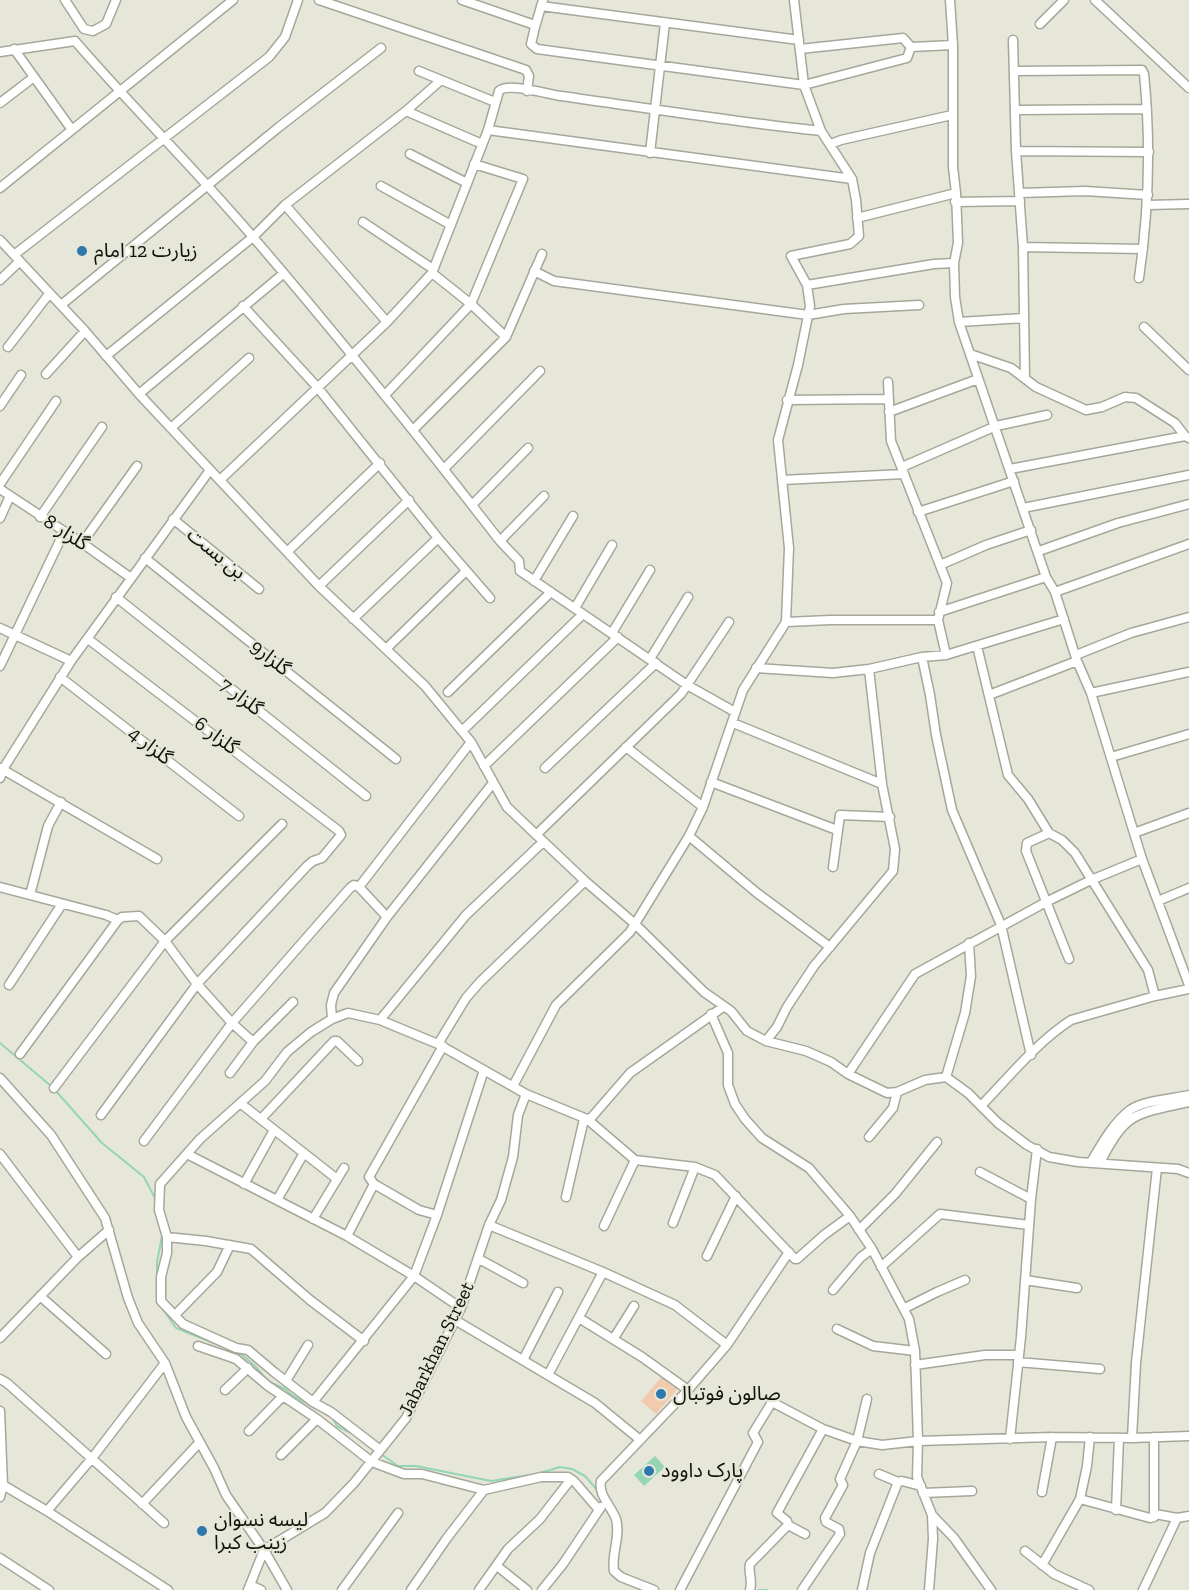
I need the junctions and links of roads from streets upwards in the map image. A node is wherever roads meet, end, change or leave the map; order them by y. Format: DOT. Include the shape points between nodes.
graph roads {
  1 [pos="65,0"];
  2 [pos="116,0"];
  3 [pos="233,0"];
  4 [pos="298,0"];
  5 [pos="318,0"];
  6 [pos="462,0"];
  7 [pos="794,0"];
  8 [pos="950,0"];
  9 [pos="1064,0"];
  10 [pos="1099,1"];
  11 [pos="542,3"];
  12 [pos="665,23"];
  13 [pos="1040,24"];
  14 [pos="535,27"];
  15 [pos="1013,40"];
  16 [pos="799,44"];
  17 [pos="952,45"];
  18 [pos="911,47"];
  19 [pos="381,48"];
  20 [pos="14,49"];
  21 [pos="0,52"];
  22 [pos="660,66"];
  23 [pos="418,71"];
  24 [pos="1014,71"];
  25 [pos="34,77"];
  26 [pos="440,81"];
  27 [pos="804,85"];
  28 [pos="1189,88"];
  29 [pos="118,91"];
  30 [pos="527,91"];
  31 [pos="1,102"];
  32 [pos="495,102"];
  33 [pos="1147,109"];
  34 [pos="655,110"];
  35 [pos="1016,110"];
  36 [pos="406,111"];
  37 [pos="952,115"];
  38 [pos="488,129"];
  39 [pos="72,130"];
  40 [pos="821,130"];
  41 [pos="163,140"];
  42 [pos="482,144"];
  43 [pos="831,144"];
  44 [pos="1016,151"];
  45 [pos="1149,152"];
  46 [pos="650,153"];
  47 [pos="410,154"];
  48 [pos="474,164"];
  49 [pos="852,179"];
  50 [pos="467,183"];
  51 [pos="208,186"];
  52 [pos="381,186"];
  53 [pos="0,188"];
  54 [pos="1148,195"];
  55 [pos="956,197"];
  56 [pos="1020,197"];
  57 [pos="1189,204"];
  58 [pos="285,205"];
  59 [pos="1148,205"];
  60 [pos="857,218"];
  61 [pos="363,222"];
  62 [pos="451,225"];
  63 [pos="253,237"];
  64 [pos="0,240"];
  65 [pos="1023,247"];
  66 [pos="1143,249"];
  67 [pos="542,254"];
  68 [pos="16,259"];
  69 [pos="954,263"];
  70 [pos="432,271"];
  71 [pos="534,271"];
  72 [pos="283,274"];
  73 [pos="1139,278"];
  74 [pos="0,280"];
  75 [pos="807,285"];
  76 [pos="49,294"];
  77 [pos="471,304"];
  78 [pos="61,305"];
  79 [pos="919,305"];
  80 [pos="243,306"];
  81 [pos="808,315"];
  82 [pos="1024,318"];
  83 [pos="387,322"];
  84 [pos="959,322"];
  85 [pos="1144,327"];
  86 [pos="84,331"];
  87 [pos="506,337"];
  88 [pos="8,347"];
  89 [pos="970,354"];
  90 [pos="352,355"];
  91 [pos="106,356"];
  92 [pos="249,358"];
  93 [pos="1189,370"];
  94 [pos="540,371"];
  95 [pos="46,374"];
  96 [pos="21,375"];
  97 [pos="1025,378"];
  98 [pos="978,379"];
  99 [pos="888,382"];
  100 [pos="318,388"];
  101 [pos="139,394"];
  102 [pos="385,395"];
  103 [pos="889,399"];
  104 [pos="787,400"];
  105 [pos="56,401"];
  106 [pos="0,406"];
  107 [pos="889,412"];
  108 [pos="1047,415"];
  109 [pos="996,426"];
  110 [pos="102,427"];
  111 [pos="171,428"];
  112 [pos="413,430"];
  113 [pos="1187,437"];
  114 [pos="528,447"];
  115 [pos="380,463"];
  116 [pos="137,466"];
  117 [pos="444,469"];
  118 [pos="1010,469"];
  119 [pos="210,470"];
  120 [pos="903,470"];
  121 [pos="1189,475"];
  122 [pos="220,480"];
  123 [pos="782,480"];
  124 [pos="1014,481"];
  125 [pos="0,486"];
  126 [pos="10,496"];
  127 [pos="544,496"];
  128 [pos="409,500"];
  129 [pos="1189,504"];
  130 [pos="472,505"];
  131 [pos="1023,508"];
  132 [pos="918,512"];
  133 [pos="573,516"];
  134 [pos="40,517"];
  135 [pos="0,518"];
  136 [pos="173,519"];
  137 [pos="1031,530"];
  138 [pos="64,532"];
  139 [pos="438,538"];
  140 [pos="500,541"];
  141 [pos="82,543"];
  142 [pos="1189,544"];
  143 [pos="612,545"];
  144 [pos="1039,550"];
  145 [pos="287,552"];
  146 [pos="145,558"];
  147 [pos="940,565"];
  148 [pos="650,570"];
  149 [pos="466,571"];
  150 [pos="1046,577"];
  151 [pos="131,578"];
  152 [pos="534,581"];
  153 [pos="319,586"];
  154 [pos="259,589"];
  155 [pos="551,592"];
  156 [pos="1055,592"];
  157 [pos="116,597"];
  158 [pos="688,597"];
  159 [pos="490,598"];
  160 [pos="575,608"];
  161 [pos="583,614"];
  162 [pos="939,616"];
  163 [pos="1189,616"];
  164 [pos="353,619"];
  165 [pos="1064,619"];
  166 [pos="729,622"];
  167 [pos="786,622"];
  168 [pos="0,628"];
  169 [pos="15,634"];
  170 [pos="615,635"];
  171 [pos="88,639"];
  172 [pos="977,646"];
  173 [pos="386,649"];
  174 [pos="946,655"];
  175 [pos="922,657"];
  176 [pos="1076,658"];
  177 [pos="653,661"];
  178 [pos="71,662"];
  179 [pos="0,666"];
  180 [pos="756,668"];
  181 [pos="869,669"];
  182 [pos="1189,672"];
  183 [pos="60,677"];
  184 [pos="687,685"];
  185 [pos="448,692"];
  186 [pos="1091,693"];
  187 [pos="989,695"];
  188 [pos="735,712"];
  189 [pos="733,723"];
  190 [pos="462,731"];
  191 [pos="1189,734"];
  192 [pos="471,742"];
  193 [pos="626,747"];
  194 [pos="1111,757"];
  195 [pos="396,759"];
  196 [pos="484,766"];
  197 [pos="545,768"];
  198 [pos="1,772"];
  199 [pos="711,782"];
  200 [pos="493,783"];
  201 [pos="882,784"];
  202 [pos="366,796"];
  203 [pos="61,802"];
  204 [pos="703,807"];
  205 [pos="1189,813"];
  206 [pos="239,816"];
  207 [pos="890,817"];
  208 [pos="282,824"];
  209 [pos="837,830"];
  210 [pos="1049,833"];
  211 [pos="1134,833"];
  212 [pos="536,835"];
  213 [pos="689,836"];
  214 [pos="543,842"];
  215 [pos="156,859"];
  216 [pos="1142,860"];
  217 [pos="833,867"];
  218 [pos="1091,880"];
  219 [pos="585,881"];
  220 [pos="0,887"];
  221 [pos="359,887"];
  222 [pos="1189,888"];
  223 [pos="30,895"];
  224 [pos="1158,901"];
  225 [pos="1046,902"];
  226 [pos="62,904"];
  227 [pos="387,917"];
  228 [pos="118,920"];
  229 [pos="635,924"];
  230 [pos="1001,925"];
  231 [pos="165,941"];
  232 [pos="969,943"];
  233 [pos="830,947"];
  234 [pos="1069,959"];
  235 [pos="197,984"];
  236 [pos="9,986"];
  237 [pos="1189,987"];
  238 [pos="1155,996"];
  239 [pos="293,1002"];
  240 [pos="723,1007"];
  241 [pos="711,1014"];
  242 [pos="332,1019"];
  243 [pos="380,1020"];
  244 [pos="232,1023"];
  245 [pos="766,1041"];
  246 [pos="253,1042"];
  247 [pos="441,1045"];
  248 [pos="20,1054"];
  249 [pos="1031,1055"];
  250 [pos="358,1061"];
  251 [pos="484,1071"];
  252 [pos="230,1073"];
  253 [pos="848,1074"];
  254 [pos="946,1077"];
  255 [pos="0,1078"];
  256 [pos="513,1086"];
  257 [pos="54,1088"];
  258 [pos="897,1092"];
  259 [pos="526,1094"];
  260 [pos="1189,1095"];
  261 [pos="1189,1102"];
  262 [pos="240,1103"];
  263 [pos="981,1106"];
  264 [pos="101,1114"];
  265 [pos="261,1119"];
  266 [pos="586,1119"];
  267 [pos="274,1130"];
  268 [pos="869,1137"];
  269 [pos="144,1140"];
  270 [pos="937,1142"];
  271 [pos="1037,1149"];
  272 [pos="304,1153"];
  273 [pos="0,1154"];
  274 [pos="187,1154"];
  275 [pos="634,1160"];
  276 [pos="1095,1163"];
  277 [pos="695,1167"];
  278 [pos="344,1168"];
  279 [pos="1157,1168"];
  280 [pos="980,1172"];
  281 [pos="1189,1173"];
  282 [pos="337,1179"];
  283 [pos="244,1184"];
  284 [pos="374,1184"];
  285 [pos="736,1196"];
  286 [pos="566,1197"];
  287 [pos="1031,1199"];
  288 [pos="277,1200"];
  289 [pos="437,1215"];
  290 [pos="850,1216"];
  291 [pos="313,1219"];
  292 [pos="673,1222"];
  293 [pos="489,1225"];
  294 [pos="1029,1225"];
  295 [pos="604,1226"];
  296 [pos="109,1230"];
  297 [pos="859,1230"];
  298 [pos="347,1236"];
  299 [pos="167,1237"];
  300 [pos="230,1245"];
  301 [pos="872,1249"];
  302 [pos="789,1252"];
  303 [pos="707,1256"];
  304 [pos="78,1257"];
  305 [pos="479,1259"];
  306 [pos="881,1267"];
  307 [pos="603,1272"];
  308 [pos="414,1276"];
  309 [pos="965,1280"];
  310 [pos="1025,1280"];
  311 [pos="523,1283"];
  312 [pos="1077,1288"];
  313 [pos="833,1290"];
  314 [pos="558,1292"];
  315 [pos="40,1296"];
  316 [pos="634,1306"];
  317 [pos="461,1308"];
  318 [pos="905,1308"];
  319 [pos="176,1315"];
  320 [pos="579,1318"];
  321 [pos="456,1320"];
  322 [pos="837,1329"];
  323 [pos="0,1338"];
  324 [pos="614,1338"];
  325 [pos="364,1341"];
  326 [pos="308,1345"];
  327 [pos="727,1345"];
  328 [pos="198,1346"];
  329 [pos="915,1351"];
  330 [pos="106,1354"];
  331 [pos="523,1359"];
  332 [pos="1019,1359"];
  333 [pos="165,1363"];
  334 [pos="915,1365"];
  335 [pos="248,1368"];
  336 [pos="1100,1369"];
  337 [pos="548,1375"];
  338 [pos="0,1379"];
  339 [pos="286,1381"];
  340 [pos="225,1390"];
  341 [pos="688,1390"];
  342 [pos="282,1396"];
  343 [pos="867,1399"];
  344 [pos="313,1402"];
  345 [pos="0,1411"];
  346 [pos="317,1419"];
  347 [pos="823,1429"];
  348 [pos="249,1431"];
  349 [pos="1189,1436"];
  350 [pos="1052,1437"];
  351 [pos="1090,1437"];
  352 [pos="1154,1437"];
  353 [pos="1119,1438"];
  354 [pos="1132,1438"];
  355 [pos="639,1439"];
  356 [pos="1010,1439"];
  357 [pos="857,1441"];
  358 [pos="918,1441"];
  359 [pos="199,1443"];
  360 [pos="380,1449"];
  361 [pos="281,1455"];
  362 [pos="1,1457"];
  363 [pos="93,1457"];
  364 [pos="372,1462"];
  365 [pos="879,1474"];
  366 [pos="571,1479"];
  367 [pos="898,1482"];
  368 [pos="3,1485"];
  369 [pos="484,1490"];
  370 [pos="922,1490"];
  371 [pos="972,1491"];
  372 [pos="1042,1492"];
  373 [pos="0,1497"];
  374 [pos="1080,1499"];
  375 [pos="605,1500"];
  376 [pos="142,1504"];
  377 [pos="1116,1509"];
  378 [pos="599,1510"];
  379 [pos="46,1511"];
  380 [pos="398,1513"];
  381 [pos="1155,1514"];
  382 [pos="932,1515"];
  383 [pos="1189,1516"];
  384 [pos="1177,1518"];
  385 [pos="164,1523"];
  386 [pos="788,1525"];
  387 [pos="805,1534"];
  388 [pos="264,1550"];
  389 [pos="1025,1551"];
  390 [pos="0,1558"];
  391 [pos="1042,1565"];
  392 [pos="497,1566"];
  393 [pos="249,1588"];
  394 [pos="49,1590"];
  395 [pos="168,1590"];
  396 [pos="261,1590"];
  397 [pos="286,1590"];
  398 [pos="342,1590"];
  399 [pos="411,1590"];
  400 [pos="479,1590"];
  401 [pos="527,1590"];
  402 [pos="542,1590"];
  403 [pos="654,1590"];
  404 [pos="680,1590"];
  405 [pos="750,1590"];
  406 [pos="802,1590"];
  407 [pos="862,1590"];
  408 [pos="930,1590"];
  409 [pos="991,1590"];
  410 [pos="1089,1590"];
  411 [pos="1143,1590"];
  1 -- 2 [label="street" via="88,31 106,24"];
  3 -- 29 [label="street"];
  4 -- 41 [label="street" via="285,37 269,57"];
  5 -- 30 [label="street" via="526,70"];
  6 -- 14 [label="street"];
  7 -- 16 [label="street"];
  8 -- 17 [label="street"];
  9 -- 13 [label="street"];
  10 -- 28 [label="street"];
  11 -- 12 [label="street"];
  11 -- 14 [label="street"];
  12 -- 16 [label="street"];
  12 -- 22 [label="street"];
  14 -- 22 [label="street" via="531,44 537,49"];
  15 -- 24 [label="street"];
  16 -- 18 [label="street" via="903,38"];
  16 -- 27 [label="street"];
  17 -- 18 [label="street"];
  17 -- 37 [label="street"];
  18 -- 27 [label="street" via="907,58"];
  19 -- 51 [label="street"];
  20 -- 21 [label="street"];
  20 -- 25 [label="street"];
  20 -- 29 [label="street" via="74,40"];
  22 -- 27 [label="street"];
  22 -- 34 [label="street"];
  23 -- 26 [label="street"];
  24 -- 33 [label="street" via="1142,70"];
  24 -- 35 [label="street"];
  25 -- 31 [label="street"];
  25 -- 39 [label="street"];
  26 -- 32 [label="street"];
  26 -- 36 [label="street"];
  27 -- 40 [label="street"];
  29 -- 39 [label="street"];
  29 -- 41 [label="street"];
  30 -- 32 [label="street" via="502,87"];
  30 -- 34 [label="street"];
  32 -- 38 [label="street"];
  33 -- 35 [label="street"];
  33 -- 45 [label="street"];
  34 -- 40 [label="street"];
  34 -- 46 [label="street"];
  35 -- 44 [label="street"];
  36 -- 42 [label="street"];
  36 -- 58 [label="street"];
  37 -- 43 [label="street"];
  37 -- 55 [label="street"];
  38 -- 42 [label="street"];
  38 -- 46 [label="street"];
  39 -- 53 [label="street"];
  40 -- 43 [label="street"];
  41 -- 51 [label="street"];
  41 -- 68 [label="street"];
  42 -- 48 [label="street"];
  43 -- 49 [label="street"];
  44 -- 45 [label="street"];
  44 -- 56 [label="street"];
  45 -- 54 [label="street"];
  46 -- 49 [label="street"];
  47 -- 50 [label="street"];
  48 -- 50 [label="street"];
  48 -- 77 [label="street" via="523,179"];
  49 -- 60 [label="street"];
  50 -- 62 [label="street"];
  51 -- 63 [label="street"];
  51 -- 78 [label="street"];
  52 -- 62 [label="street"];
  54 -- 56 [label="street" via="1085,191"];
  54 -- 59 [label="street"];
  55 -- 56 [label="street"];
  55 -- 60 [label="street"];
  55 -- 69 [label="street" via="958,243"];
  56 -- 65 [label="street"];
  57 -- 59 [label="street"];
  58 -- 63 [label="street"];
  58 -- 83 [label="street"];
  59 -- 66 [label="street"];
  60 -- 75 [label="street" via="859,236 850,244 791,256"];
  61 -- 70 [label="street"];
  62 -- 70 [label="street"];
  63 -- 72 [label="street"];
  63 -- 91 [label="street"];
  64 -- 68 [label="street"];
  65 -- 66 [label="street"];
  65 -- 82 [label="street"];
  66 -- 73 [label="street"];
  67 -- 71 [label="street"];
  68 -- 74 [label="street"];
  68 -- 76 [label="street"];
  69 -- 75 [label="street"];
  69 -- 84 [label="street"];
  70 -- 77 [label="street"];
  70 -- 83 [label="street"];
  71 -- 81 [label="street" via="554,280"];
  71 -- 87 [label="street"];
  72 -- 80 [label="street"];
  72 -- 90 [label="street"];
  75 -- 81 [label="street"];
  76 -- 78 [label="street"];
  76 -- 88 [label="street"];
  77 -- 87 [label="street"];
  77 -- 102 [label="street"];
  78 -- 86 [label="street"];
  79 -- 81 [label="street"];
  80 -- 100 [label="street"];
  80 -- 101 [label="street"];
  81 -- 104 [label="street"];
  82 -- 84 [label="street"];
  82 -- 97 [label="street"];
  83 -- 90 [label="street"];
  84 -- 89 [label="street"];
  85 -- 93 [label="street"];
  86 -- 91 [label="street"];
  86 -- 95 [label="street"];
  87 -- 112 [label="street"];
  89 -- 97 [label="street" via="1011,368"];
  89 -- 98 [label="street"];
  90 -- 100 [label="street"];
  90 -- 102 [label="street"];
  91 -- 101 [label="street"];
  92 -- 111 [label="street"];
  94 -- 117 [label="street"];
  96 -- 106 [label="street"];
  97 -- 113 [label="street" via="1086,410 1125,397 1136,398 1175,423"];
  98 -- 107 [label="street"];
  98 -- 109 [label="street"];
  99 -- 103 [label="street"];
  100 -- 115 [label="street"];
  100 -- 122 [label="street"];
  101 -- 111 [label="street"];
  102 -- 112 [label="street"];
  103 -- 104 [label="street"];
  103 -- 107 [label="street"];
  104 -- 123 [label="street" via="778,440"];
  105 -- 125 [label="street"];
  107 -- 120 [label="street" via="891,441"];
  108 -- 109 [label="street"];
  109 -- 118 [label="street"];
  109 -- 120 [label="street"];
  110 -- 134 [label="street"];
  111 -- 119 [label="street"];
  112 -- 117 [label="street"];
  113 -- 118 [label="street"];
  114 -- 130 [label="street"];
  115 -- 128 [label="street"];
  115 -- 145 [label="street"];
  116 -- 141 [label="street"];
  117 -- 130 [label="street"];
  118 -- 124 [label="street"];
  119 -- 122 [label="street"];
  119 -- 136 [label="street"];
  120 -- 123 [label="street"];
  120 -- 132 [label="street"];
  121 -- 131 [label="street"];
  122 -- 145 [label="street"];
  123 -- 167 [label="street" via="789,548"];
  124 -- 131 [label="street"];
  124 -- 132 [label="street"];
  125 -- 126 [label="street, گلزار 8"];
  126 -- 134 [label="street, گلزار 8"];
  126 -- 135 [label="street"];
  127 -- 140 [label="street"];
  128 -- 139 [label="street"];
  128 -- 153 [label="street"];
  129 -- 144 [label="street"];
  130 -- 140 [label="street"];
  131 -- 137 [label="street"];
  132 -- 147 [label="street"];
  133 -- 152 [label="street"];
  134 -- 138 [label="street, گلزار 8"];
  136 -- 146 [label="street"];
  136 -- 154 [label="street, بن بست"];
  137 -- 144 [label="street"];
  137 -- 147 [label="street"];
  138 -- 141 [label="street, گلزار 8"];
  138 -- 169 [label="street"];
  139 -- 149 [label="street"];
  139 -- 164 [label="street"];
  140 -- 152 [label="street" via="519,561 520,571"];
  141 -- 151 [label="street, گلزار 8"];
  142 -- 156 [label="street"];
  143 -- 160 [label="street"];
  144 -- 150 [label="street"];
  145 -- 153 [label="street"];
  146 -- 151 [label="street"];
  146 -- 195 [label="street, گلزار9"];
  147 -- 162 [label="street" via="947,583"];
  148 -- 170 [label="street"];
  149 -- 159 [label="street"];
  149 -- 173 [label="street"];
  150 -- 156 [label="street"];
  150 -- 162 [label="street"];
  151 -- 157 [label="street"];
  152 -- 155 [label="street"];
  153 -- 164 [label="street"];
  155 -- 160 [label="street"];
  155 -- 185 [label="street"];
  156 -- 165 [label="street"];
  157 -- 171 [label="street"];
  157 -- 202 [label="street, گلزار 7"];
  158 -- 177 [label="street"];
  160 -- 161 [label="street"];
  161 -- 170 [label="street"];
  161 -- 190 [label="street"];
  162 -- 167 [label="street"];
  162 -- 174 [label="street"];
  163 -- 176 [label="street" via="1131,633"];
  164 -- 173 [label="street"];
  165 -- 172 [label="street"];
  165 -- 176 [label="street"];
  166 -- 184 [label="street"];
  167 -- 180 [label="street"];
  168 -- 169 [label="street"];
  169 -- 178 [label="street"];
  169 -- 179 [label="street"];
  170 -- 177 [label="street"];
  170 -- 196 [label="street"];
  171 -- 178 [label="street"];
  171 -- 235 [label="street, گلزار 6" via="341,835"];
  172 -- 174 [label="street"];
  172 -- 187 [label="street"];
  173 -- 190 [label="street" via="425,686"];
  174 -- 175 [label="street"];
  175 -- 181 [label="street"];
  175 -- 230 [label="street" via="952,810"];
  176 -- 186 [label="street"];
  176 -- 187 [label="street"];
  177 -- 184 [label="street"];
  177 -- 197 [label="street"];
  178 -- 183 [label="street"];
  180 -- 181 [label="street" via="833,673"];
  180 -- 188 [label="street"];
  181 -- 201 [label="street"];
  182 -- 186 [label="street"];
  183 -- 198 [label="street"];
  183 -- 206 [label="street, گلزار 4"];
  184 -- 188 [label="street"];
  184 -- 193 [label="street"];
  186 -- 194 [label="street"];
  187 -- 210 [label="street" via="1008,775"];
  188 -- 189 [label="street"];
  189 -- 199 [label="street"];
  189 -- 201 [label="street"];
  190 -- 192 [label="street"];
  191 -- 194 [label="street"];
  192 -- 196 [label="street"];
  192 -- 221 [label="street"];
  193 -- 204 [label="street"];
  193 -- 212 [label="street"];
  194 -- 211 [label="street"];
  196 -- 200 [label="street"];
  198 -- 203 [label="street"];
  199 -- 204 [label="street"];
  199 -- 209 [label="street"];
  200 -- 212 [label="street" via="507,807"];
  200 -- 227 [label="street"];
  201 -- 207 [label="street"];
  203 -- 215 [label="street"];
  203 -- 223 [label="street" via="48,826"];
  204 -- 213 [label="street"];
  205 -- 211 [label="street"];
  207 -- 209 [label="street" via="840,815"];
  207 -- 233 [label="street" via="895,849 892,871"];
  208 -- 231 [label="street"];
  209 -- 217 [label="street"];
  210 -- 218 [label="street" via="1075,853"];
  210 -- 225 [label="street" via="1026,846"];
  211 -- 216 [label="street"];
  212 -- 214 [label="street"];
  213 -- 229 [label="street"];
  213 -- 233 [label="street" via="757,894"];
  214 -- 219 [label="street"];
  214 -- 243 [label="street" via="466,915"];
  216 -- 218 [label="street"];
  216 -- 224 [label="street"];
  218 -- 225 [label="street"];
  218 -- 238 [label="street" via="1148,970"];
  219 -- 229 [label="street"];
  219 -- 247 [label="street" via="480,982 466,998"];
  220 -- 223 [label="street"];
  221 -- 227 [label="street"];
  221 -- 244 [label="street" via="350,888"];
  222 -- 224 [label="street"];
  223 -- 226 [label="street"];
  224 -- 237 [label="street"];
  225 -- 230 [label="street"];
  225 -- 234 [label="street"];
  226 -- 228 [label="street"];
  226 -- 236 [label="street"];
  227 -- 242 [label="street" via="334,993"];
  228 -- 231 [label="street" via="139,916"];
  228 -- 248 [label="street"];
  229 -- 240 [label="street"];
  229 -- 256 [label="street" via="556,1005"];
  230 -- 232 [label="street"];
  230 -- 249 [label="street"];
  231 -- 235 [label="street"];
  231 -- 257 [label="street"];
  232 -- 253 [label="street" via="915,974"];
  232 -- 254 [label="street" via="971,976 965,1013"];
  233 -- 245 [label="street"];
  235 -- 244 [label="street"];
  235 -- 264 [label="street"];
  237 -- 238 [label="street"];
  238 -- 249 [label="street" via="1071,1020"];
  239 -- 246 [label="street"];
  240 -- 241 [label="street"];
  240 -- 245 [label="street" via="747,1031"];
  241 -- 266 [label="street" via="630,1073"];
  241 -- 290 [label="street" via="728,1053 728,1084 745,1119 762,1138 809,1168"];
  242 -- 243 [label="street" via="348,1013"];
  242 -- 262 [label="street" via="287,1052 266,1081"];
  243 -- 247 [label="street"];
  244 -- 246 [label="street"];
  244 -- 269 [label="street"];
  245 -- 253 [label="street" via="807,1051"];
  246 -- 252 [label="street"];
  247 -- 251 [label="street"];
  247 -- 284 [label="street" via="369,1177"];
  249 -- 263 [label="street"];
  250 -- 265 [label="street" via="334,1041"];
  251 -- 256 [label="street"];
  251 -- 289 [label="street"];
  253 -- 258 [label="street" via="887,1093"];
  254 -- 258 [label="street" via="925,1080"];
  254 -- 263 [label="street"];
  255 -- 296 [label="street" via="51,1135"];
  256 -- 259 [label="street"];
  258 -- 268 [label="street" via="893,1108"];
  259 -- 266 [label="street"];
  259 -- 293 [label="street, Jabarkhan Street" via="518,1115 504,1189"];
  260 -- 276 [label="street" via="1131,1109 1116,1125"];
  261 -- 276 [label="street" via="1135,1115"];
  262 -- 265 [label="street"];
  262 -- 274 [label="street"];
  263 -- 271 [label="street" via="998,1124"];
  265 -- 267 [label="street"];
  266 -- 275 [label="street"];
  266 -- 286 [label="street"];
  267 -- 272 [label="street"];
  267 -- 283 [label="street"];
  270 -- 297 [label="street" via="895,1194"];
  271 -- 276 [label="street" via="1049,1157"];
  271 -- 287 [label="street"];
  272 -- 282 [label="street"];
  272 -- 288 [label="street"];
  273 -- 304 [label="street"];
  274 -- 283 [label="street"];
  274 -- 299 [label="street" via="160,1184 159,1210"];
  275 -- 277 [label="street"];
  275 -- 295 [label="street"];
  276 -- 279 [label="street"];
  277 -- 285 [label="street" via="715,1175"];
  277 -- 292 [label="street"];
  278 -- 282 [label="street"];
  279 -- 281 [label="street"];
  279 -- 354 [label="street"];
  280 -- 287 [label="street"];
  282 -- 291 [label="street"];
  283 -- 288 [label="street"];
  284 -- 289 [label="street" via="419,1210"];
  284 -- 298 [label="street"];
  285 -- 302 [label="street"];
  285 -- 303 [label="street"];
  287 -- 294 [label="street"];
  288 -- 291 [label="street"];
  289 -- 308 [label="street"];
  290 -- 297 [label="street"];
  290 -- 302 [label="street" via="797,1259"];
  291 -- 298 [label="street"];
  293 -- 305 [label="street, Jabarkhan Street"];
  293 -- 307 [label="street"];
  294 -- 306 [label="street" via="940,1214"];
  294 -- 310 [label="street"];
  296 -- 304 [label="street"];
  296 -- 333 [label="street" via="138,1323"];
  297 -- 301 [label="street"];
  298 -- 308 [label="street"];
  299 -- 300 [label="street"];
  299 -- 319 [label="street" via="161,1301"];
  300 -- 319 [label="street" via="217,1272"];
  300 -- 325 [label="street" via="252,1249"];
  301 -- 306 [label="street"];
  301 -- 313 [label="street"];
  302 -- 327 [label="street"];
  304 -- 315 [label="street"];
  305 -- 311 [label="street"];
  305 -- 317 [label="street, Jabarkhan Street"];
  306 -- 318 [label="street"];
  307 -- 320 [label="street"];
  307 -- 327 [label="street" via="682,1309"];
  308 -- 317 [label="street"];
  308 -- 325 [label="street"];
  309 -- 318 [label="street"];
  310 -- 312 [label="street"];
  310 -- 332 [label="street"];
  314 -- 331 [label="street"];
  315 -- 323 [label="street"];
  315 -- 330 [label="street"];
  316 -- 324 [label="street"];
  317 -- 321 [label="street, Jabarkhan Street"];
  318 -- 329 [label="street"];
  319 -- 339 [label="street" via="183,1324 248,1350"];
  320 -- 324 [label="street"];
  320 -- 337 [label="street"];
  321 -- 331 [label="street"];
  321 -- 360 [label="street, Jabarkhan Street" via="406,1418"];
  322 -- 329 [label="street" via="873,1346"];
  324 -- 341 [label="street"];
  325 -- 344 [label="street"];
  326 -- 339 [label="street"];
  327 -- 341 [label="street"];
  328 -- 335 [label="street" via="236,1359"];
  329 -- 334 [label="street"];
  331 -- 337 [label="street"];
  332 -- 334 [label="street" via="985,1355"];
  332 -- 336 [label="street"];
  332 -- 356 [label="street"];
  333 -- 359 [label="street"];
  333 -- 363 [label="street"];
  334 -- 358 [label="street"];
  335 -- 340 [label="street"];
  335 -- 342 [label="street"];
  337 -- 355 [label="street" via="595,1403"];
  338 -- 363 [label="street"];
  339 -- 344 [label="street"];
  341 -- 355 [label="street"];
  342 -- 346 [label="street"];
  342 -- 348 [label="street"];
  343 -- 357 [label="street"];
  344 -- 360 [label="street"];
  345 -- 362 [label="street"];
  346 -- 361 [label="street"];
  346 -- 364 [label="street"];
  347 -- 357 [label="street"];
  347 -- 386 [label="street" via="777,1513"];
  347 -- 404 [label="street" via="772,1402 753,1433 758,1442"];
  349 -- 352 [label="street"];
  350 -- 351 [label="street"];
  350 -- 356 [label="street"];
  350 -- 372 [label="street"];
  351 -- 353 [label="street"];
  351 -- 374 [label="street"];
  352 -- 354 [label="street"];
  352 -- 381 [label="street"];
  353 -- 354 [label="street"];
  353 -- 377 [label="street"];
  355 -- 375 [label="street" via="601,1480"];
  356 -- 358 [label="street"];
  357 -- 358 [label="street" via="882,1445"];
  357 -- 406 [label="street" via="840,1479 843,1485 825,1518 840,1534"];
  358 -- 370 [label="street" via="917,1477"];
  359 -- 376 [label="street"];
  359 -- 388 [label="street" via="226,1495"];
  360 -- 364 [label="street, Jabarkhan Street"];
  362 -- 368 [label="street"];
  363 -- 376 [label="street"];
  363 -- 379 [label="street"];
  364 -- 369 [label="street" via="404,1474 422,1474"];
  364 -- 388 [label="street, Jabarkhan Street" via="325,1513"];
  365 -- 367 [label="street"];
  366 -- 369 [label="street" via="542,1476"];
  366 -- 378 [label="street"];
  366 -- 392 [label="street"];
  367 -- 370 [label="street"];
  367 -- 407 [label="street" via="870,1553"];
  368 -- 373 [label="street"];
  368 -- 379 [label="street"];
  369 -- 399 [label="street"];
  370 -- 371 [label="street"];
  370 -- 382 [label="street"];
  374 -- 377 [label="street"];
  374 -- 391 [label="street"];
  375 -- 378 [label="street"];
  375 -- 403 [label="street" via="617,1530 614,1571"];
  376 -- 385 [label="street"];
  377 -- 381 [label="street" via="1150,1518"];
  378 -- 402 [label="street"];
  379 -- 395 [label="street"];
  380 -- 398 [label="street"];
  381 -- 384 [label="street"];
  382 -- 408 [label="street"];
  382 -- 409 [label="street" via="954,1538"];
  383 -- 384 [label="street"];
  384 -- 411 [label="street"];
  386 -- 387 [label="street"];
  386 -- 405 [label="street" via="750,1564"];
  388 -- 393 [label="street"];
  388 -- 397 [label="street"];
  389 -- 391 [label="street"];
  390 -- 394 [label="street"];
  391 -- 410 [label="street"];
  392 -- 400 [label="street"];
  392 -- 401 [label="street"];
  393 -- 396 [label="street"];
}
